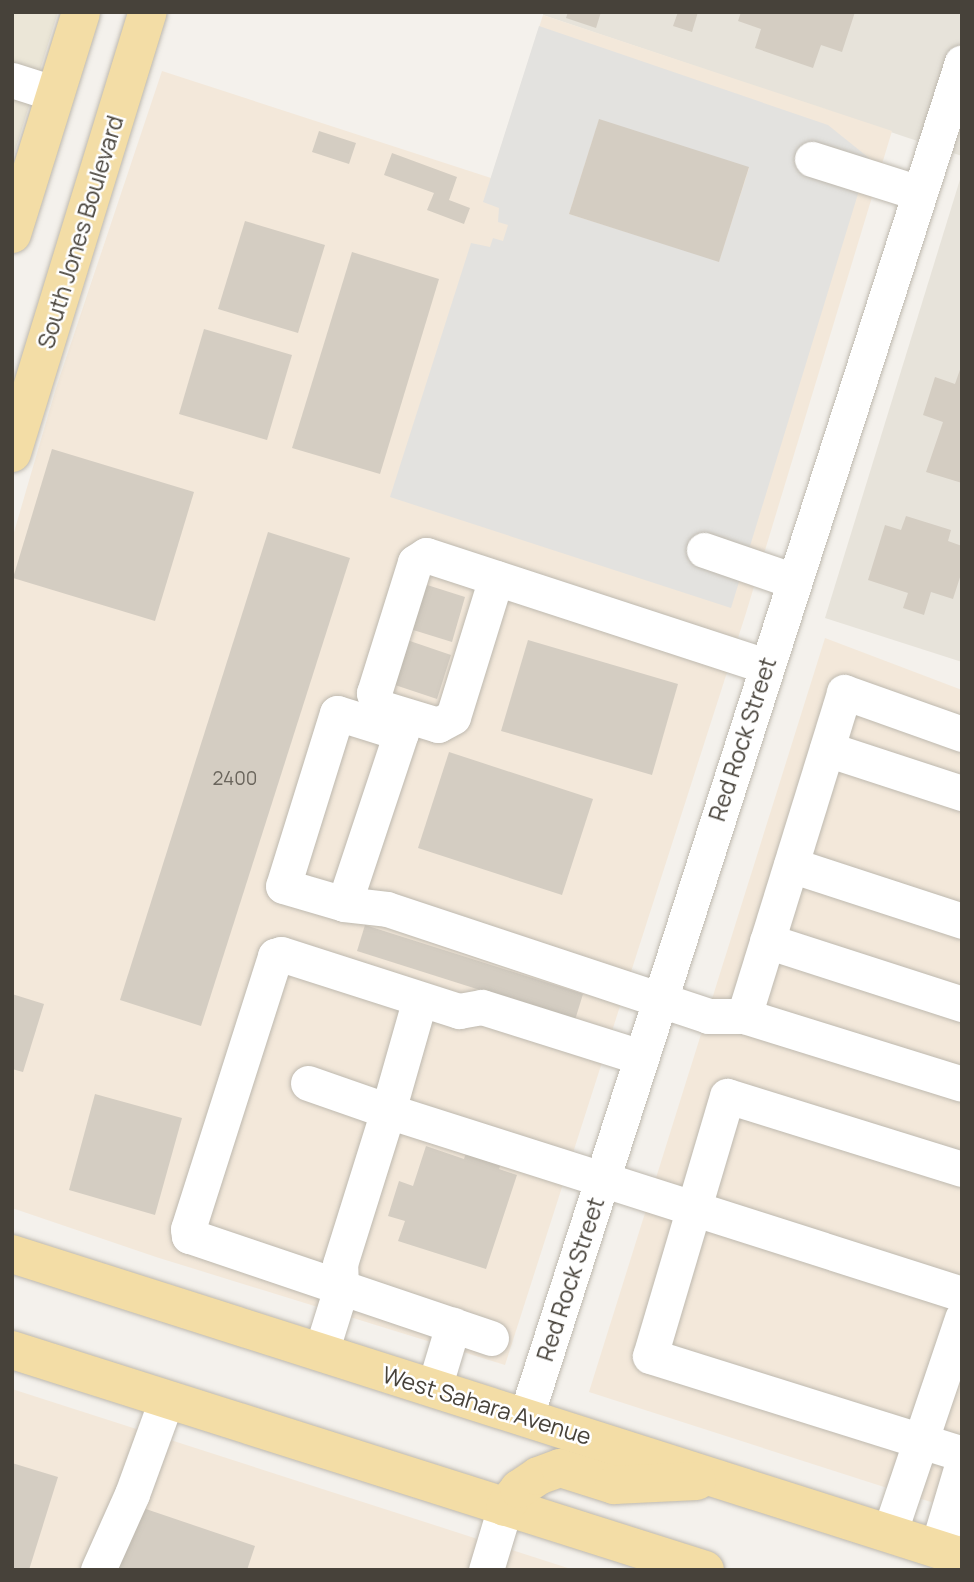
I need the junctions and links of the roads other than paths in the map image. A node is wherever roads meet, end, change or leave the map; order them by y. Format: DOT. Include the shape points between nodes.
graph roads {
  1 [pos="81,12"];
  2 [pos="148,12"];
  3 [pos="962,62"];
  4 [pos="12,80"];
  5 [pos="56,94"];
  6 [pos="812,159"];
  7 [pos="919,193"];
  8 [pos="12,234"];
  9 [pos="18,412"];
  10 [pos="12,453"];
  11 [pos="704,550"];
  12 [pos="496,578"];
  13 [pos="794,581"];
  14 [pos="765,666"];
  15 [pos="962,734"];
  16 [pos="827,748"];
  17 [pos="962,793"];
  18 [pos="791,865"];
  19 [pos="344,904"];
  20 [pos="962,921"];
  21 [pos="767,942"];
  22 [pos="420,999"];
  23 [pos="660,999"];
  24 [pos="962,1004"];
  25 [pos="744,1016"];
  26 [pos="641,1057"];
  27 [pos="308,1083"];
  28 [pos="962,1084"];
  29 [pos="388,1111"];
  30 [pos="962,1169"];
  31 [pos="603,1180"];
  32 [pos="693,1209"];
  33 [pos="12,1254"];
  34 [pos="341,1288"];
  35 [pos="962,1294"];
  36 [pos="962,1318"];
  37 [pos="453,1325"];
  38 [pos="491,1338"];
  39 [pos="12,1350"];
  40 [pos="321,1352"];
  41 [pos="434,1388"];
  42 [pos="167,1398"];
  43 [pos="526,1416"];
  44 [pos="920,1441"];
  45 [pos="962,1454"];
  46 [pos="962,1465"];
  47 [pos="724,1480"];
  48 [pos="505,1507"];
  49 [pos="889,1534"];
  50 [pos="949,1553"];
  51 [pos="97,1570"];
  52 [pos="486,1570"];
  53 [pos="705,1570"];
  1 -- 5 [label="main road"];
  2 -- 9 [label="main road, South Jones Boulevard"];
  3 -- 7 [label="street, Red Rock Street"];
  4 -- 5 [label="street"];
  5 -- 8 [label="main road"];
  6 -- 7 [label="street"];
  7 -- 13 [label="street, Red Rock Street"];
  9 -- 10 [label="main road, South Jones Boulevard"];
  11 -- 13 [label="street"];
  12 -- 12 [label="street" via="426,555 415,562 374,693 379,707 438,725 453,717"];
  12 -- 14 [label="street"];
  13 -- 14 [label="street, Red Rock Street"];
  14 -- 23 [label="street, Red Rock Street"];
  15 -- 16 [label="street" via="844,692"];
  16 -- 17 [label="street"];
  16 -- 18 [label="street"];
  18 -- 20 [label="street"];
  18 -- 21 [label="street"];
  19 -- 19 [label="street" via="283,886 337,713 401,733"];
  19 -- 23 [label="street" via="387,909"];
  21 -- 24 [label="street"];
  21 -- 25 [label="street"];
  22 -- 26 [label="street" via="459,1011 482,1007"];
  22 -- 29 [label="street"];
  22 -- 34 [label="street" via="281,954 275,956 188,1230 193,1239"];
  23 -- 25 [label="street" via="708,1016"];
  23 -- 26 [label="street, Red Rock Street"];
  25 -- 28 [label="street"];
  26 -- 31 [label="street, Red Rock Street"];
  27 -- 29 [label="street"];
  29 -- 31 [label="street"];
  29 -- 34 [label="street" via="340,1264"];
  30 -- 32 [label="street" via="727,1096"];
  31 -- 32 [label="street"];
  31 -- 43 [label="street, Red Rock Street"];
  32 -- 35 [label="street"];
  32 -- 44 [label="street" via="650,1356"];
  33 -- 40 [label="main road, West Sahara Avenue"];
  34 -- 37 [label="street"];
  34 -- 40 [label="street"];
  36 -- 44 [label="street"];
  37 -- 38 [label="street"];
  37 -- 41 [label="street"];
  39 -- 42 [label="main road"];
  40 -- 41 [label="main road, West Sahara Avenue"];
  41 -- 43 [label="main road, West Sahara Avenue"];
  42 -- 48 [label="main road"];
  42 -- 51 [label="street" via="132,1494"];
  43 -- 47 [label="main road, West Sahara Avenue"];
  44 -- 45 [label="street"];
  44 -- 49 [label="street"];
  46 -- 50 [label="street"];
  47 -- 48 [label="main road" via="614,1485 560,1468 519,1489"];
  47 -- 49 [label="main road, West Sahara Avenue"];
  48 -- 52 [label="street"];
  48 -- 53 [label="main road"];
  49 -- 50 [label="main road, West Sahara Avenue"];
}
